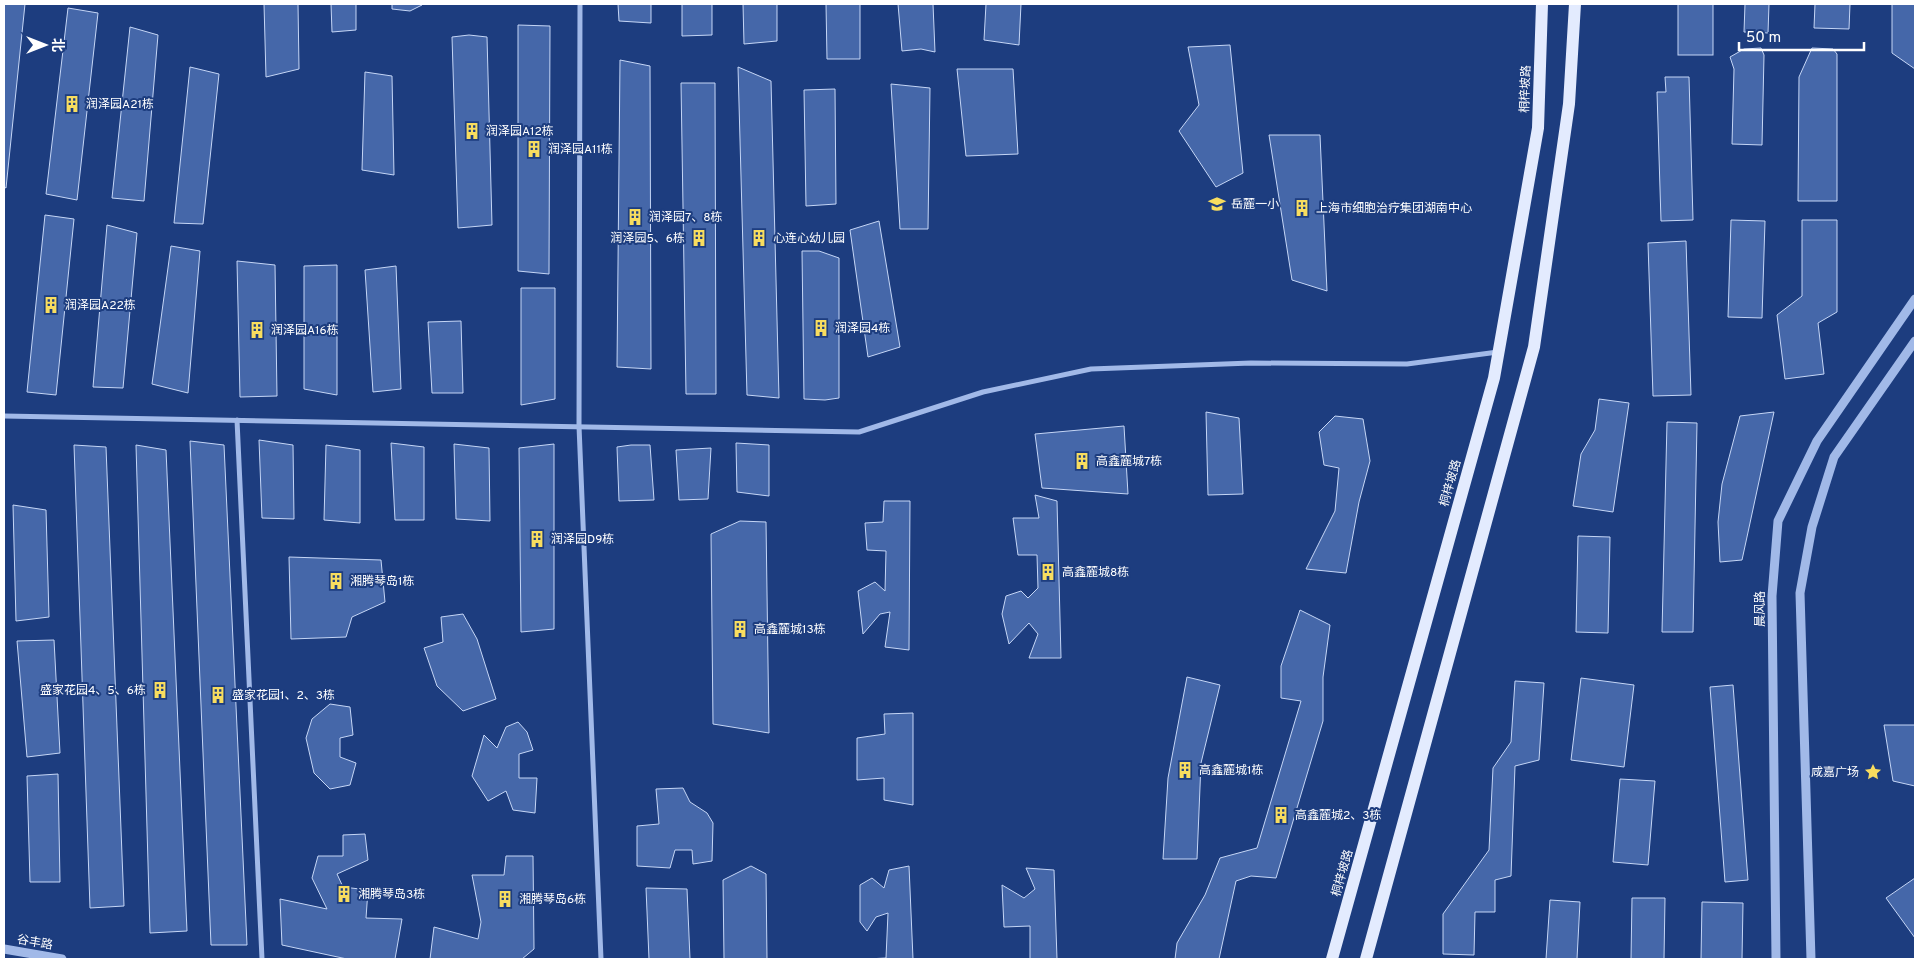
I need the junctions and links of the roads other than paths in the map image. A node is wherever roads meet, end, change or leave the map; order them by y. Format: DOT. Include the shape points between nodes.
graph roads {
  1 [pos="580,4"];
  2 [pos="1542,4"];
  3 [pos="1575,4"];
  4 [pos="1915,299"];
  5 [pos="1915,341"];
  6 [pos="1498,352"];
  7 [pos="4,416"];
  8 [pos="237,420"];
  9 [pos="579,426"];
  10 [pos="4,949"];
  11 [pos="62,959"];
  12 [pos="262,959"];
  13 [pos="601,959"];
  14 [pos="1332,959"];
  15 [pos="1366,959"];
  16 [pos="1776,959"];
  17 [pos="1810,959"];
  1 -- 9 [label="street"];
  2 -- 6 [label="main road, 桐梓坡路" via="1538,128"];
  3 -- 15 [label="main road" via="1569,104 1534,347"];
  4 -- 16 [label="street, 晨风路" via="1817,441 1778,521 1772,596"];
  5 -- 17 [label="street" via="1834,457 1812,527 1800,593"];
  6 -- 9 [label="street" via="1407,364 1251,363 1091,369 983,392 859,432"];
  6 -- 14 [label="main road, 桐梓坡路"];
  7 -- 8 [label="street"];
  8 -- 9 [label="street"];
  8 -- 12 [label="street"];
  9 -- 13 [label="street"];
  10 -- 11 [label="street, 谷丰路"];
}
